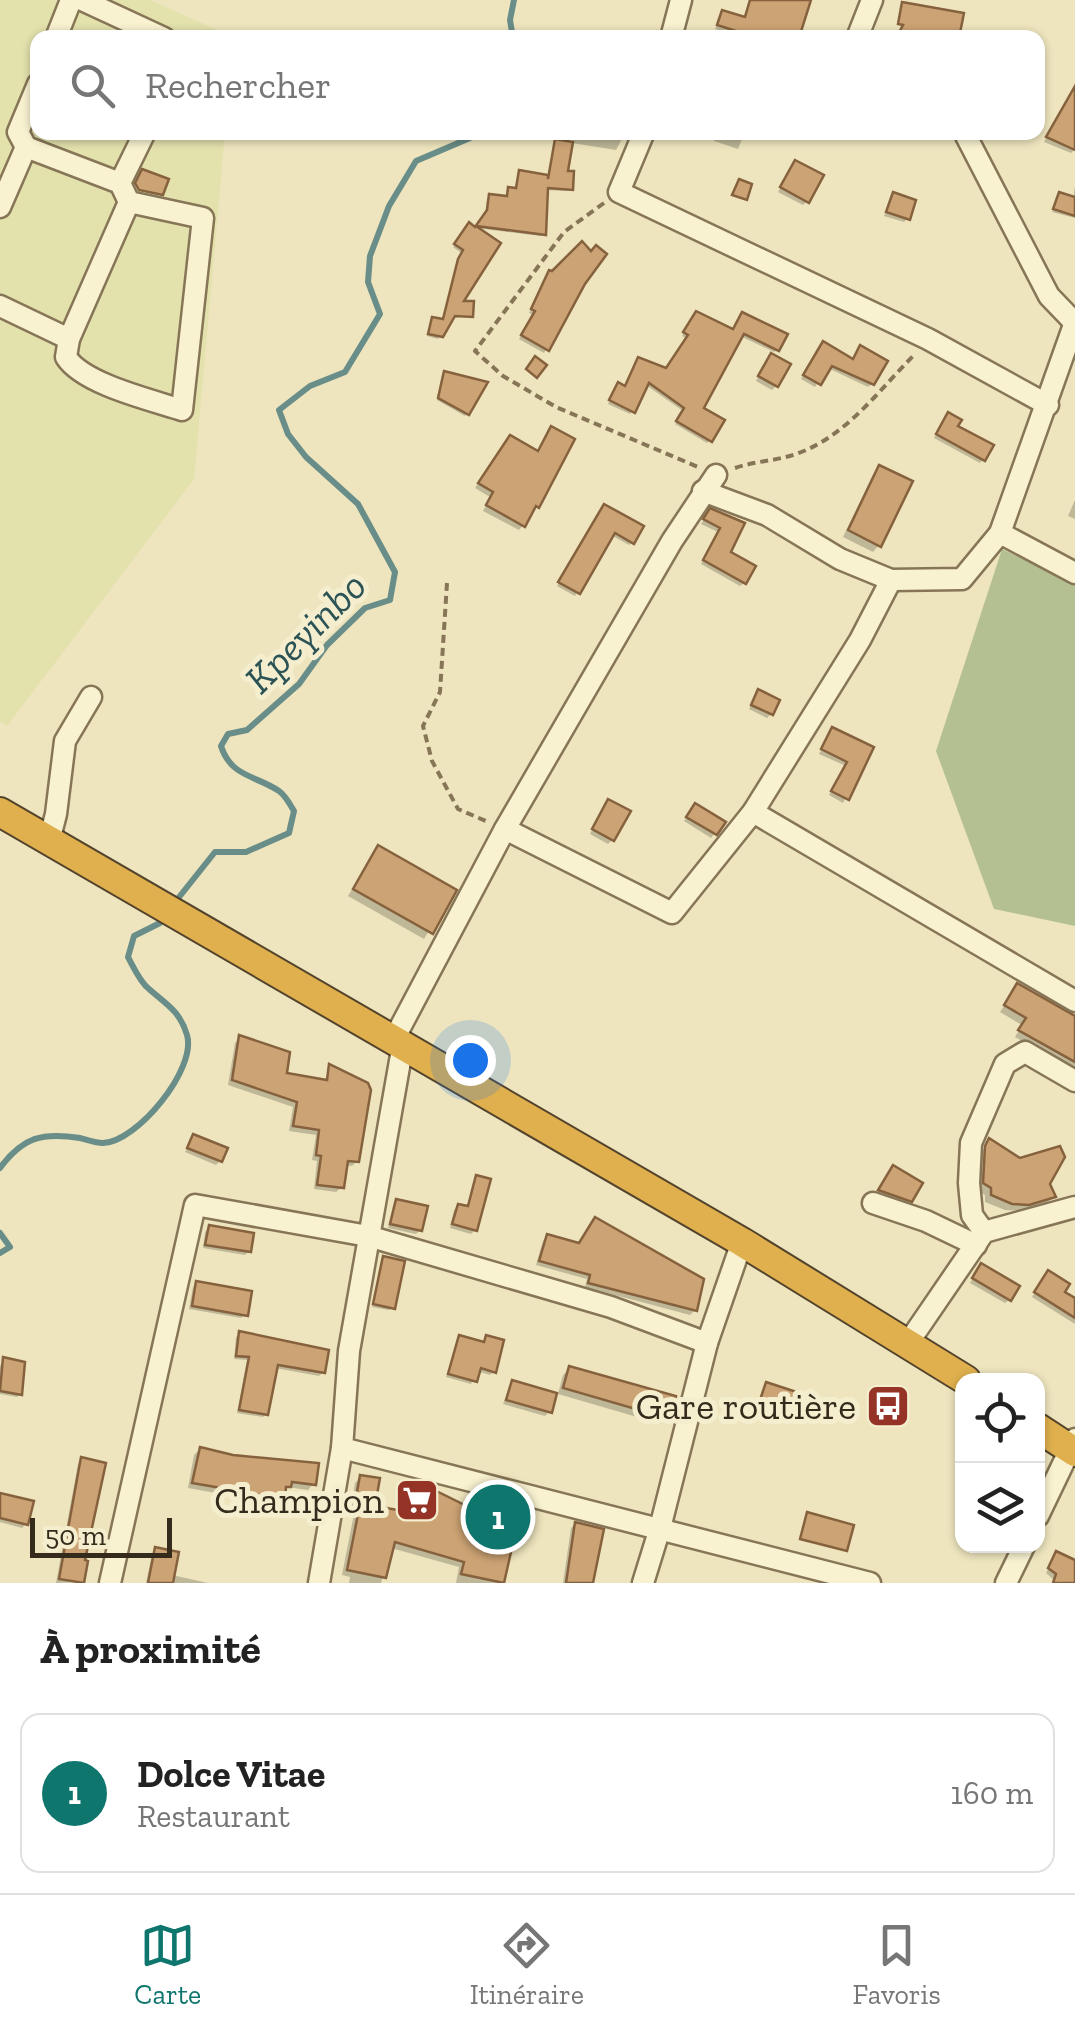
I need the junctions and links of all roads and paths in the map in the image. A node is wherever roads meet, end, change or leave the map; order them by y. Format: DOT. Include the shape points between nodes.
graph roads {
  1 [pos="71,0"];
  2 [pos="82,0"];
  3 [pos="681,0"];
  4 [pos="872,0"];
  5 [pos="59,30"];
  6 [pos="147,30"];
  7 [pos="673,30"];
  8 [pos="860,30"];
  9 [pos="30,103"];
  10 [pos="142,140"];
  11 [pos="641,140"];
  12 [pos="968,140"];
  13 [pos="26,147"];
  14 [pos="125,192"];
  15 [pos="620,192"];
  16 [pos="0,207"];
  17 [pos="0,306"];
  18 [pos="1075,323"];
  19 [pos="69,338"];
  20 [pos="928,340"];
  21 [pos="1048,405"];
  22 [pos="710,483"];
  23 [pos="1000,533"];
  24 [pos="1075,573"];
  25 [pos="892,580"];
  26 [pos="447,583"];
  27 [pos="91,697"];
  28 [pos="0,812"];
  29 [pos="753,812"];
  30 [pos="505,829"];
  31 [pos="49,840"];
  32 [pos="1075,1002"];
  33 [pos="399,1042"];
  34 [pos="1075,1081"];
  35 [pos="873,1203"];
  36 [pos="1075,1208"];
  37 [pos="368,1236"];
  38 [pos="979,1239"];
  39 [pos="742,1242"];
  40 [pos="908,1342"];
  41 [pos="707,1343"];
  42 [pos="955,1373"];
  43 [pos="1045,1432"];
  44 [pos="1073,1447"];
  45 [pos="342,1448"];
  46 [pos="1045,1502"];
  47 [pos="660,1528"];
  48 [pos="1021,1553"];
  49 [pos="110,1583"];
  50 [pos="319,1583"];
  51 [pos="643,1583"];
  52 [pos="870,1583"];
  53 [pos="1006,1583"];
  1 -- 5 [label="street"];
  2 -- 6 [label="street"];
  3 -- 7 [label="street"];
  4 -- 8 [label="street"];
  9 -- 13 [label="street" via="18,132"];
  10 -- 14 [label="street"];
  11 -- 15 [label="street"];
  12 -- 18 [label="street" via="1048,296"];
  13 -- 14 [label="street"];
  13 -- 16 [label="street"];
  14 -- 19 [label="street"];
  14 -- 19 [label="street" via="203,218 182,410 72,366"];
  15 -- 20 [label="street"];
  15 -- 22 [label="path" via="564,232 475,351 556,408"];
  17 -- 19 [label="street"];
  18 -- 21 [label="street"];
  20 -- 21 [label="street"];
  20 -- 22 [label="path" via="836,434"];
  21 -- 23 [label="street"];
  22 -- 25 [label="street" via="840,559"];
  22 -- 30 [label="street"];
  23 -- 24 [label="street"];
  23 -- 25 [label="street" via="962,579"];
  25 -- 29 [label="street"];
  26 -- 30 [label="path" via="440,692 423,726 432,761 458,809"];
  27 -- 31 [label="street" via="65,741"];
  28 -- 31 [label="highway"];
  29 -- 30 [label="street" via="672,912"];
  29 -- 32 [label="street"];
  30 -- 33 [label="street"];
  31 -- 33 [label="highway"];
  33 -- 37 [label="street"];
  33 -- 39 [label="highway"];
  34 -- 38 [label="street" via="1025,1052 1005,1064 971,1143 969,1183"];
  35 -- 38 [label="street"];
  36 -- 38 [label="street"];
  37 -- 41 [label="street" via="611,1306"];
  37 -- 45 [label="street"];
  37 -- 49 [label="street" via="194,1205"];
  38 -- 40 [label="street"];
  39 -- 40 [label="highway"];
  39 -- 41 [label="street"];
  40 -- 42 [label="highway"];
  41 -- 47 [label="street"];
  43 -- 44 [label="highway"];
  44 -- 46 [label="street"];
  45 -- 47 [label="street"];
  45 -- 50 [label="street"];
  47 -- 51 [label="street"];
  47 -- 52 [label="street"];
  48 -- 53 [label="street"];
}
